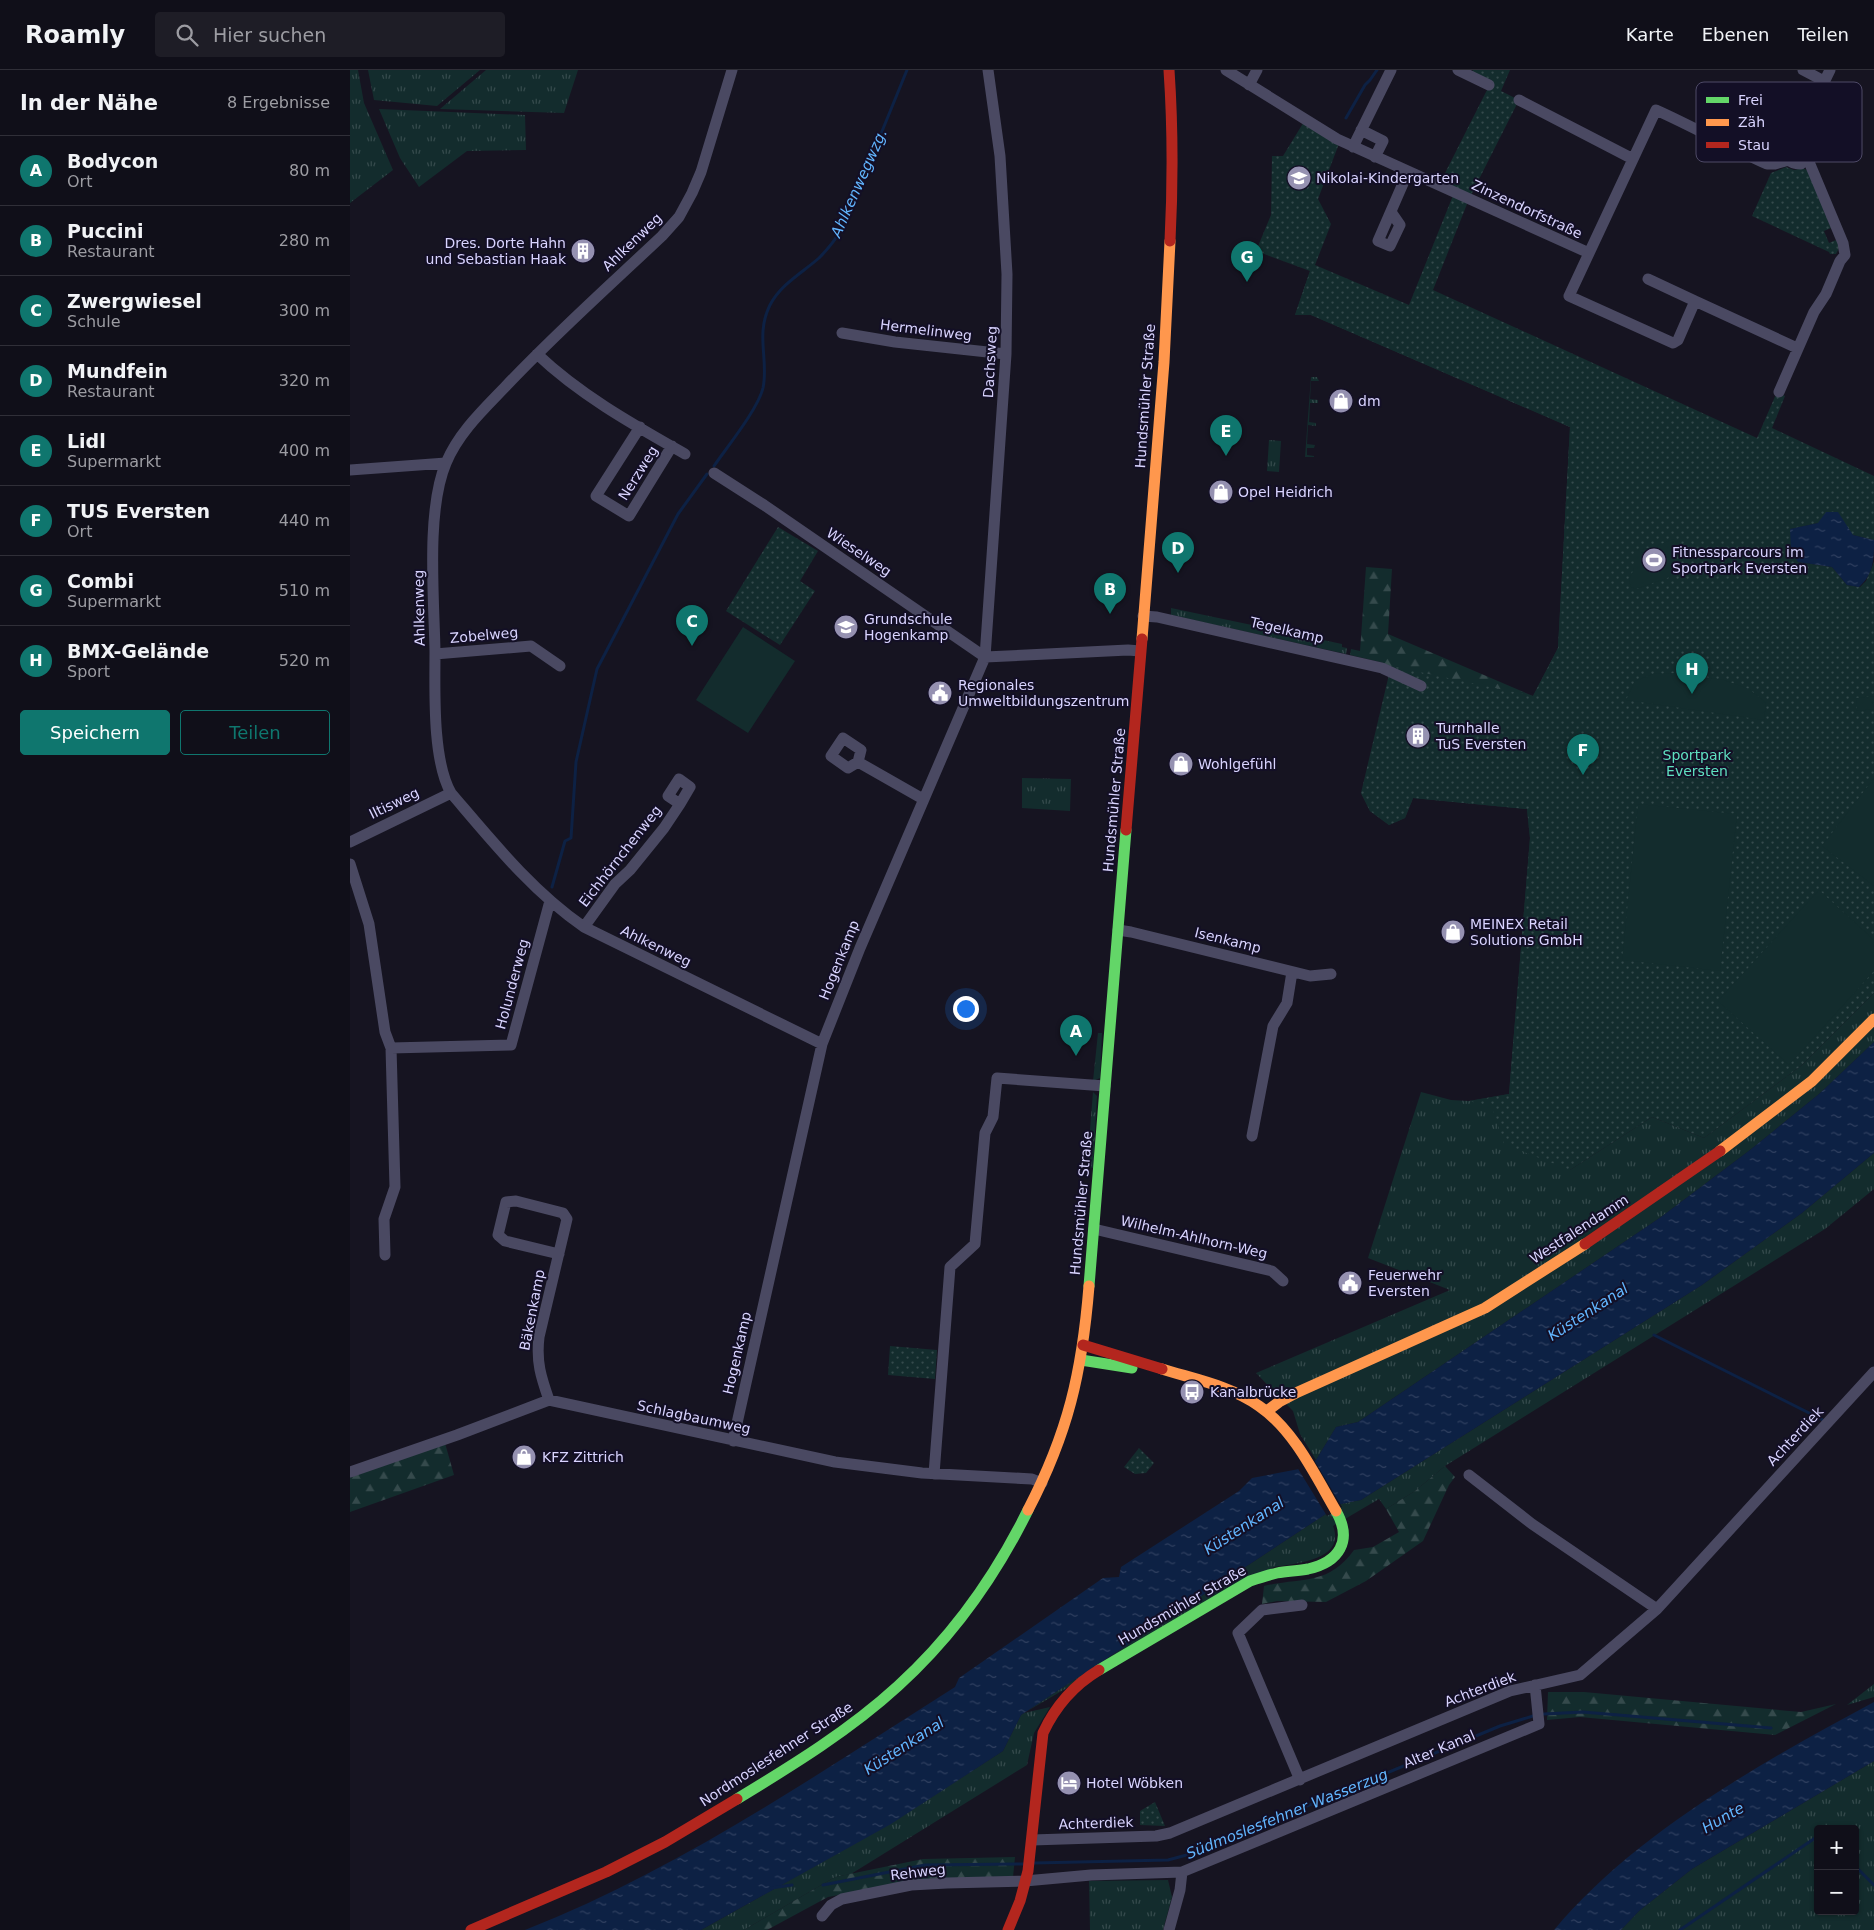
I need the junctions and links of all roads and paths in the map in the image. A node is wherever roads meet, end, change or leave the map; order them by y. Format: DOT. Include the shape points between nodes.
graph roads {
  1 [pos="732,70"];
  2 [pos="988,70"];
  3 [pos="1169,70"];
  4 [pos="1226,70"];
  5 [pos="1257,70"];
  6 [pos="1391,70"];
  7 [pos="1458,70"];
  8 [pos="1803,70"];
  9 [pos="1830,70"];
  10 [pos="1824,81"];
  11 [pos="1249,85"];
  12 [pos="1489,85"];
  13 [pos="1519,100"];
  14 [pos="1696,128"];
  15 [pos="1362,130"];
  16 [pos="1353,147"];
  17 [pos="1375,157"];
  18 [pos="1633,159"];
  19 [pos="1763,162"];
  20 [pos="1782,162"];
  21 [pos="1809,162"];
  22 [pos="1408,172"];
  23 [pos="1391,212"];
  24 [pos="1589,253"];
  25 [pos="1648,279"];
  26 [pos="1695,301"];
  27 [pos="842,333"];
  28 [pos="1797,348"];
  29 [pos="537,354"];
  30 [pos="1006,354"];
  31 [pos="1779,392"];
  32 [pos="640,427"];
  33 [pos="672,446"];
  34 [pos="685,454"];
  35 [pos="446,462"];
  36 [pos="350,470"];
  37 [pos="714,473"];
  38 [pos="1143,616"];
  39 [pos="1140,651"];
  40 [pos="435,654"];
  41 [pos="985,656"];
  42 [pos="560,666"];
  43 [pos="1421,686"];
  44 [pos="858,762"];
  45 [pos="451,793"];
  46 [pos="923,799"];
  47 [pos="680,804"];
  48 [pos="350,842"];
  49 [pos="350,864"];
  50 [pos="550,901"];
  51 [pos="584,928"];
  52 [pos="1118,930"];
  53 [pos="1292,972"];
  54 [pos="1331,974"];
  55 [pos="1874,1019"];
  56 [pos="822,1044"];
  57 [pos="391,1048"];
  58 [pos="1105,1086"];
  59 [pos="1252,1136"];
  60 [pos="1094,1229"];
  61 [pos="559,1254"];
  62 [pos="385,1255"];
  63 [pos="1283,1282"];
  64 [pos="1084,1345"];
  65 [pos="1081,1360"];
  66 [pos="1874,1372"];
  67 [pos="1176,1374"];
  68 [pos="549,1400"];
  69 [pos="1267,1411"];
  70 [pos="733,1441"];
  71 [pos="350,1472"];
  72 [pos="934,1474"];
  73 [pos="1469,1474"];
  74 [pos="1042,1483"];
  75 [pos="1302,1605"];
  76 [pos="1657,1609"];
  77 [pos="1535,1685"];
  78 [pos="1300,1780"];
  79 [pos="1032,1840"];
  80 [pos="1028,1867"];
  81 [pos="1182,1872"];
  82 [pos="822,1916"];
  83 [pos="471,1930"];
  84 [pos="1008,1930"];
  85 [pos="1169,1930"];
  1 -- 29 [label="street, Ahlkenweg" via="701,172 678,217"];
  2 -- 30 [label="street, Dachsweg" via="1000,156 1007,274"];
  3 -- 38 [label="main road, Hundsmühler Straße" via="1174,147 1168,288"];
  4 -- 11 [label="street, Zinzendorfstraße"];
  5 -- 11 [label="street"];
  6 -- 15 [label="street"];
  7 -- 12 [label="street"];
  8 -- 10 [label="street"];
  9 -- 10 [label="street"];
  11 -- 16 [label="street, Zinzendorfstraße"];
  13 -- 18 [label="street"];
  14 -- 18 [label="street" via="1656,110"];
  15 -- 16 [label="street"];
  15 -- 17 [label="street" via="1383,141"];
  16 -- 17 [label="street, Zinzendorfstraße"];
  17 -- 22 [label="street, Zinzendorfstraße"];
  18 -- 24 [label="street"];
  19 -- 20 [label="street"];
  21 -- 28 [label="street" via="1845,255"];
  22 -- 23 [label="street"];
  22 -- 24 [label="street, Zinzendorfstraße"];
  24 -- 26 [label="street, Zinzendorfstraße" via="1569,296 1662,339 1673,343 1678,340"];
  25 -- 26 [label="street"];
  26 -- 28 [label="street"];
  27 -- 30 [label="street, Hermelinweg"];
  28 -- 31 [label="street"];
  29 -- 32 [label="street" via="558,374"];
  29 -- 35 [label="street, Ahlkenweg" via="471,423"];
  30 -- 41 [label="street, Dachsweg"];
  32 -- 33 [label="street"];
  32 -- 33 [label="street, Nerzweg" via="596,496 629,516"];
  33 -- 34 [label="street"];
  35 -- 36 [label="street"];
  35 -- 40 [label="street, Ahlkenweg" via="439,487 433,548"];
  37 -- 41 [label="street, Wieselweg"];
  38 -- 39 [label="main road, Hundsmühler Straße"];
  38 -- 43 [label="street, Tegelkamp" via="1382,668"];
  39 -- 41 [label="street"];
  39 -- 52 [label="main road, Hundsmühler Straße"];
  40 -- 42 [label="street, Zobelweg" via="531,646"];
  40 -- 45 [label="street, Ahlkenweg" via="440,760 444,782"];
  41 -- 46 [label="street, Hogenkamp"];
  44 -- 46 [label="street"];
  45 -- 48 [label="street, Iltisweg"];
  45 -- 50 [label="street, Ahlkenweg" via="522,875"];
  46 -- 56 [label="street, Hogenkamp"];
  47 -- 51 [label="street, Eichhörnchenweg"];
  49 -- 57 [label="street" via="369,924 385,1032"];
  50 -- 51 [label="street, Ahlkenweg"];
  50 -- 57 [label="street, Holunderweg" via="511,1045"];
  51 -- 56 [label="street, Ahlkenweg"];
  52 -- 53 [label="street, Isenkamp"];
  52 -- 58 [label="main road, Hundsmühler Straße"];
  53 -- 54 [label="street, Isenkamp" via="1310,976"];
  53 -- 59 [label="street" via="1287,1003 1273,1026"];
  55 -- 69 [label="main road, Westfalendamm" via="1812,1080 1712,1157 1620,1221 1485,1308 1298,1392"];
  56 -- 70 [label="street, Hogenkamp"];
  57 -- 62 [label="street" via="396,1187 384,1219"];
  58 -- 60 [label="main road, Hundsmühler Straße"];
  58 -- 72 [label="street" via="998,1078 993,1117 985,1133 975,1244 950,1267"];
  60 -- 63 [label="street, Wilhelm-Ahlhorn-Weg" via="1272,1271"];
  60 -- 64 [label="main road, Hundsmühler Straße"];
  61 -- 61 [label="street, Bäkenkamp" via="568,1219 563,1213 516,1201 506,1202 498,1235 505,1241"];
  61 -- 68 [label="street, Bäkenkamp" via="537,1354"];
  64 -- 65 [label="main road, Nordmoslesfehner Straße"];
  64 -- 67 [label="main road, Hundsmühler Straße"];
  65 -- 67 [label="main road, Hundsmühler Straße"];
  65 -- 74 [label="main road, Nordmoslesfehner Straße" via="1071,1410"];
  66 -- 76 [label="street, Achterdiek"];
  67 -- 69 [label="main road, Hundsmühler Straße" via="1225,1390"];
  68 -- 70 [label="street, Schlagbaumweg"];
  68 -- 71 [label="street"];
  69 -- 79 [label="main road, Hundsmühler Straße" via="1280,1425 1340,1519 1345,1538 1338,1552 1331,1559 1308,1569 1275,1573 1250,1581 1074,1687 1049,1718 1044,1733"];
  70 -- 72 [label="street, Schlagbaumweg" via="835,1462"];
  72 -- 74 [label="street, Schlagbaumweg" via="1032,1479"];
  73 -- 76 [label="street" via="1532,1524"];
  74 -- 83 [label="main road, Nordmoslesfehner Straße" via="1013,1540 972,1604 915,1670 864,1715 783,1770 650,1850 564,1892"];
  75 -- 78 [label="street" via="1262,1610 1238,1633"];
  76 -- 77 [label="street, Achterdiek" via="1580,1675"];
  77 -- 78 [label="street, Achterdiek" via="1510,1691"];
  77 -- 81 [label="street, Alter Kanal" via="1539,1724"];
  78 -- 79 [label="street, Achterdiek" via="1170,1834"];
  79 -- 80 [label="main road, Hundsmühler Straße"];
  80 -- 81 [label="street, Alter Kanal" via="1091,1875"];
  80 -- 82 [label="street, Rehweg" via="842,1899 831,1905"];
  80 -- 84 [label="main road, Hundsmühler Straße" via="1020,1901"];
  81 -- 85 [label="street"];
}
